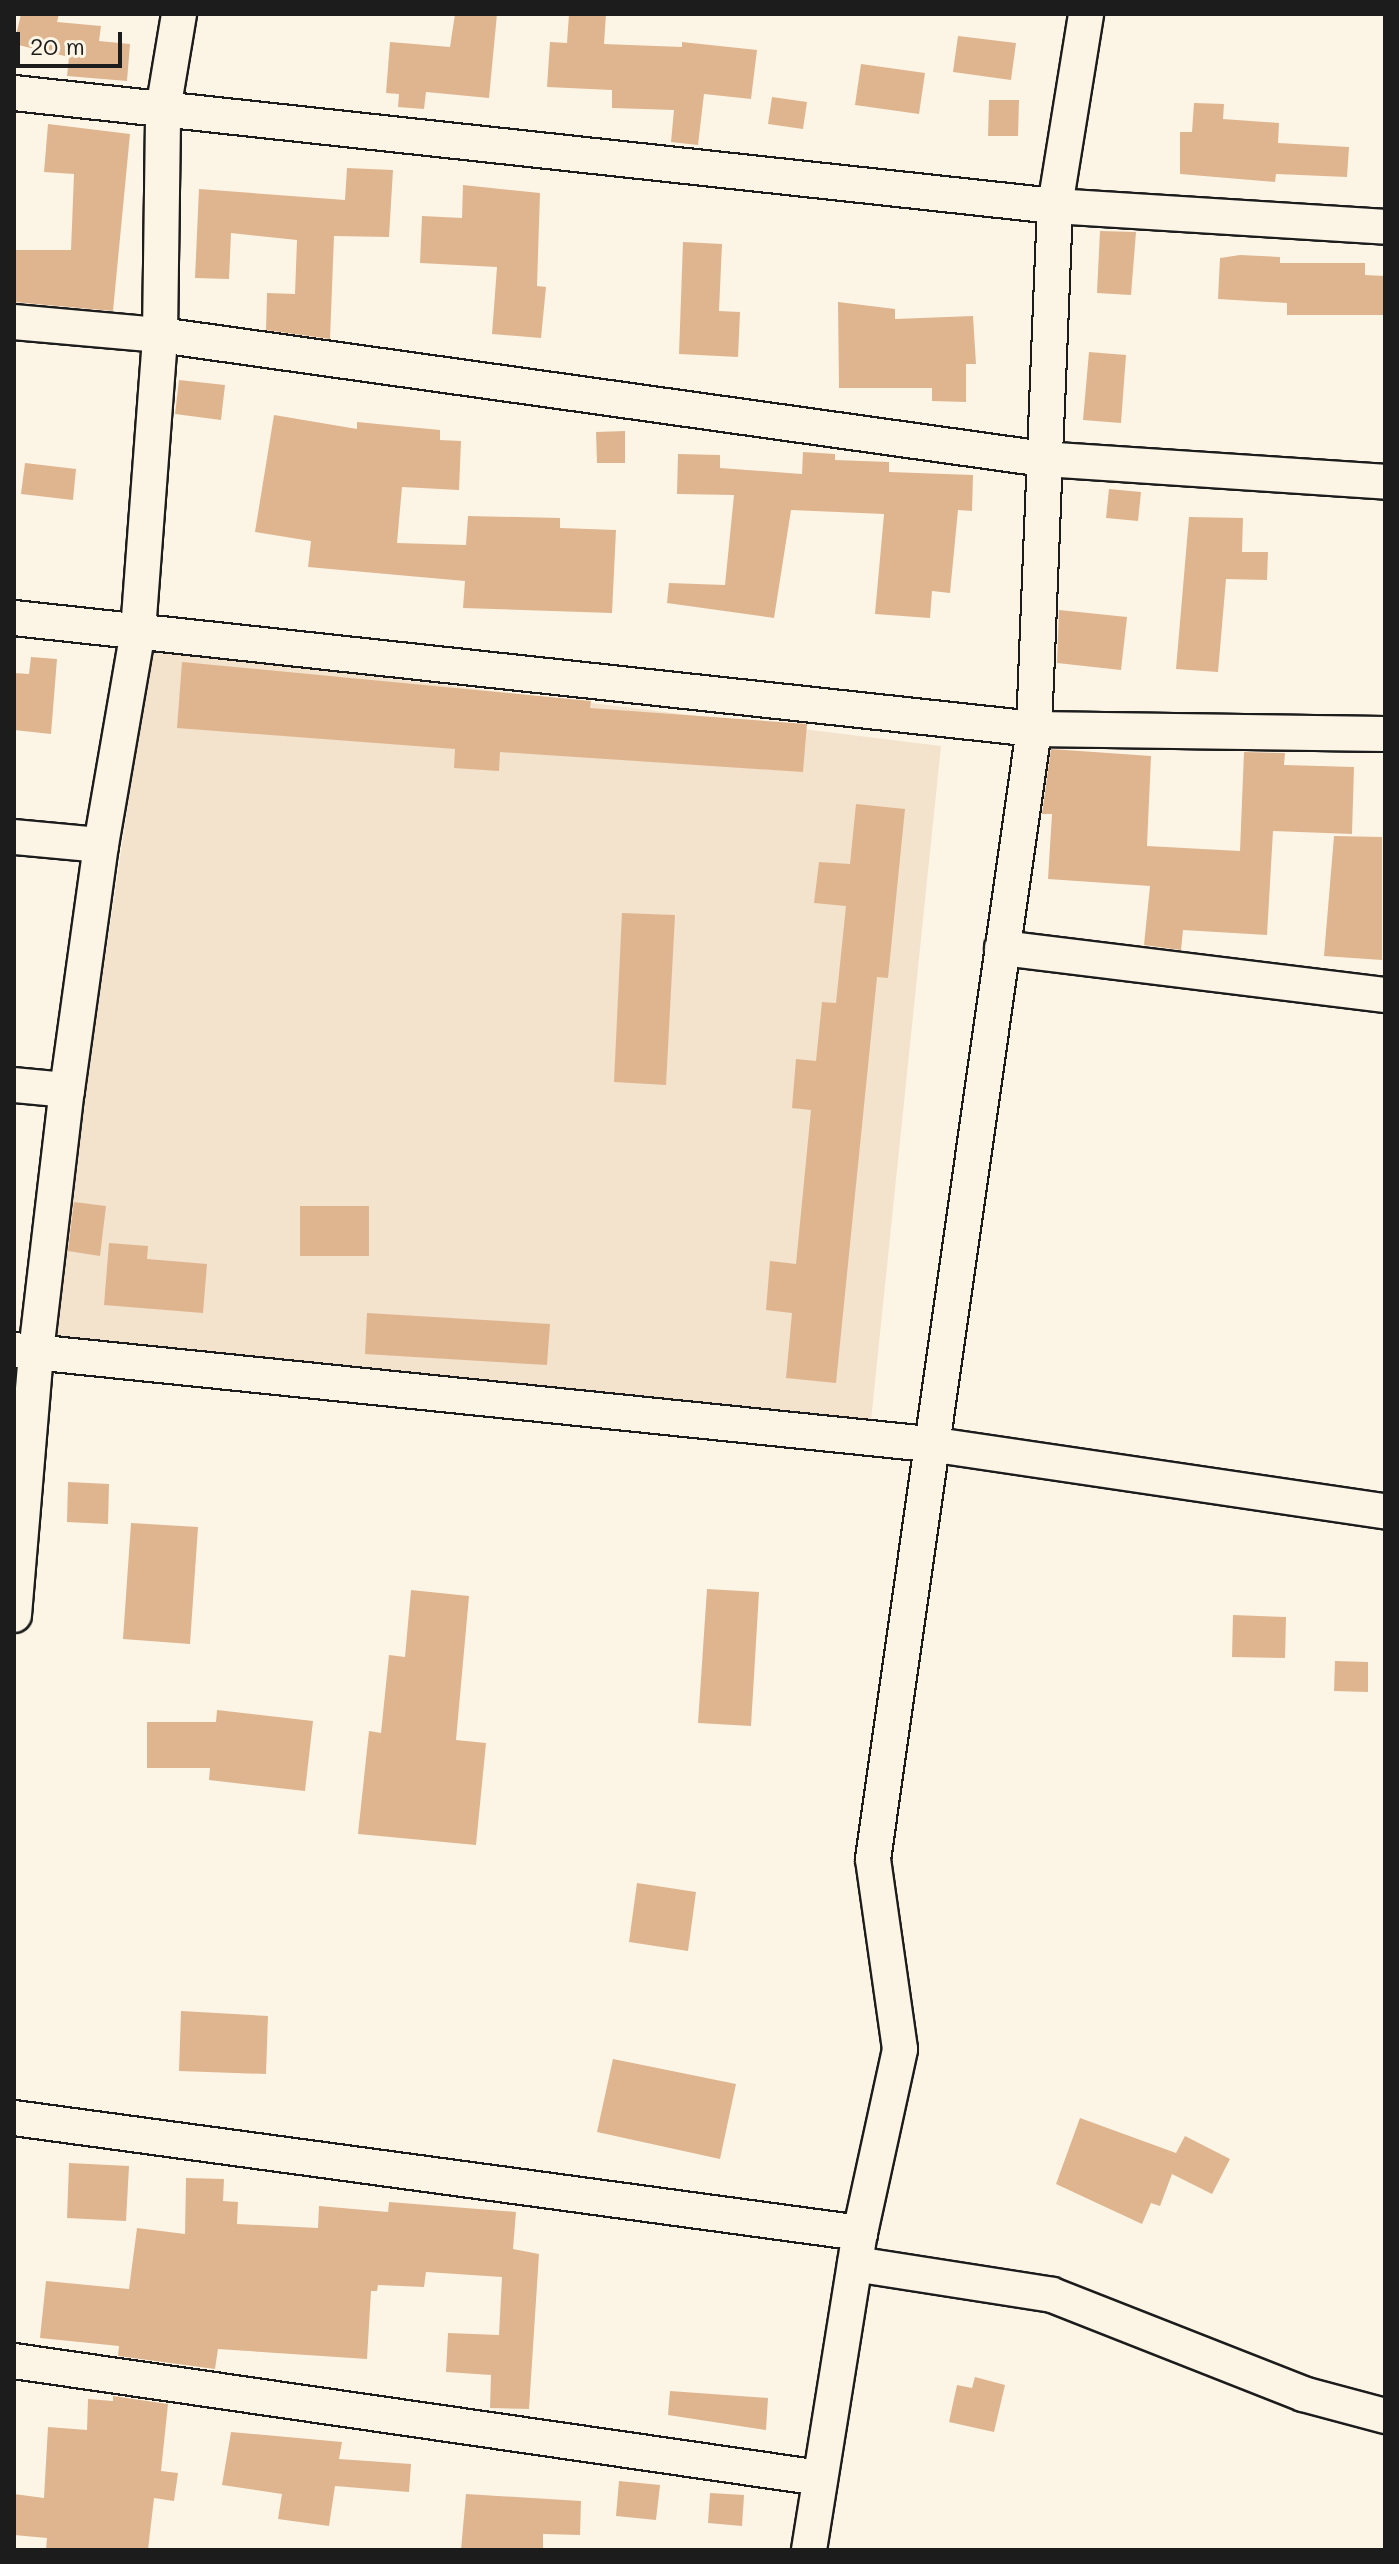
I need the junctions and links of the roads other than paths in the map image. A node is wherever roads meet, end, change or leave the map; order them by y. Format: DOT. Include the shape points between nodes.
graph roads {
  1 [pos="179,14"];
  2 [pos="1086,14"];
  3 [pos="14,93"];
  4 [pos="163,110"];
  5 [pos="1055,206"];
  6 [pos="1385,227"];
  7 [pos="14,322"];
  8 [pos="160,335"];
  9 [pos="1043,459"];
  10 [pos="1385,482"];
  11 [pos="14,618"];
  12 [pos="138,631"];
  13 [pos="1034,729"];
  14 [pos="1385,734"];
  15 [pos="14,837"];
  16 [pos="101,845"];
  17 [pos="1002,948"];
  18 [pos="1385,995"];
  19 [pos="14,1085"];
  20 [pos="67,1090"];
  21 [pos="25,1351"];
  22 [pos="929,1444"];
  23 [pos="1385,1511"];
  24 [pos="14,1606"];
  25 [pos="14,1615"];
  26 [pos="14,2118"];
  27 [pos="857,2249"];
  28 [pos="14,2361"];
  29 [pos="1385,2416"];
  30 [pos="820,2478"];
  31 [pos="809,2550"];
  1 -- 4 [label="street"];
  2 -- 5 [label="street"];
  3 -- 4 [label="street"];
  4 -- 5 [label="street"];
  4 -- 8 [label="street"];
  5 -- 6 [label="street"];
  5 -- 9 [label="street"];
  7 -- 8 [label="street"];
  8 -- 9 [label="street"];
  8 -- 12 [label="street"];
  9 -- 10 [label="street"];
  9 -- 13 [label="street"];
  11 -- 12 [label="street"];
  12 -- 13 [label="street"];
  12 -- 16 [label="street"];
  13 -- 14 [label="street"];
  13 -- 17 [label="street"];
  15 -- 16 [label="street"];
  16 -- 20 [label="street"];
  17 -- 18 [label="street"];
  17 -- 22 [label="street"];
  19 -- 20 [label="street"];
  20 -- 21 [label="street"];
  21 -- 22 [label="street"];
  21 -- 24 [label="street"];
  22 -- 23 [label="street"];
  22 -- 27 [label="street" via="873,1859 900,2049"];
  24 -- 25 [label="street"];
  26 -- 27 [label="street"];
  27 -- 29 [label="street" via="1052,2295 1303,2394"];
  27 -- 30 [label="street"];
  28 -- 30 [label="street"];
  30 -- 31 [label="street"];
}
